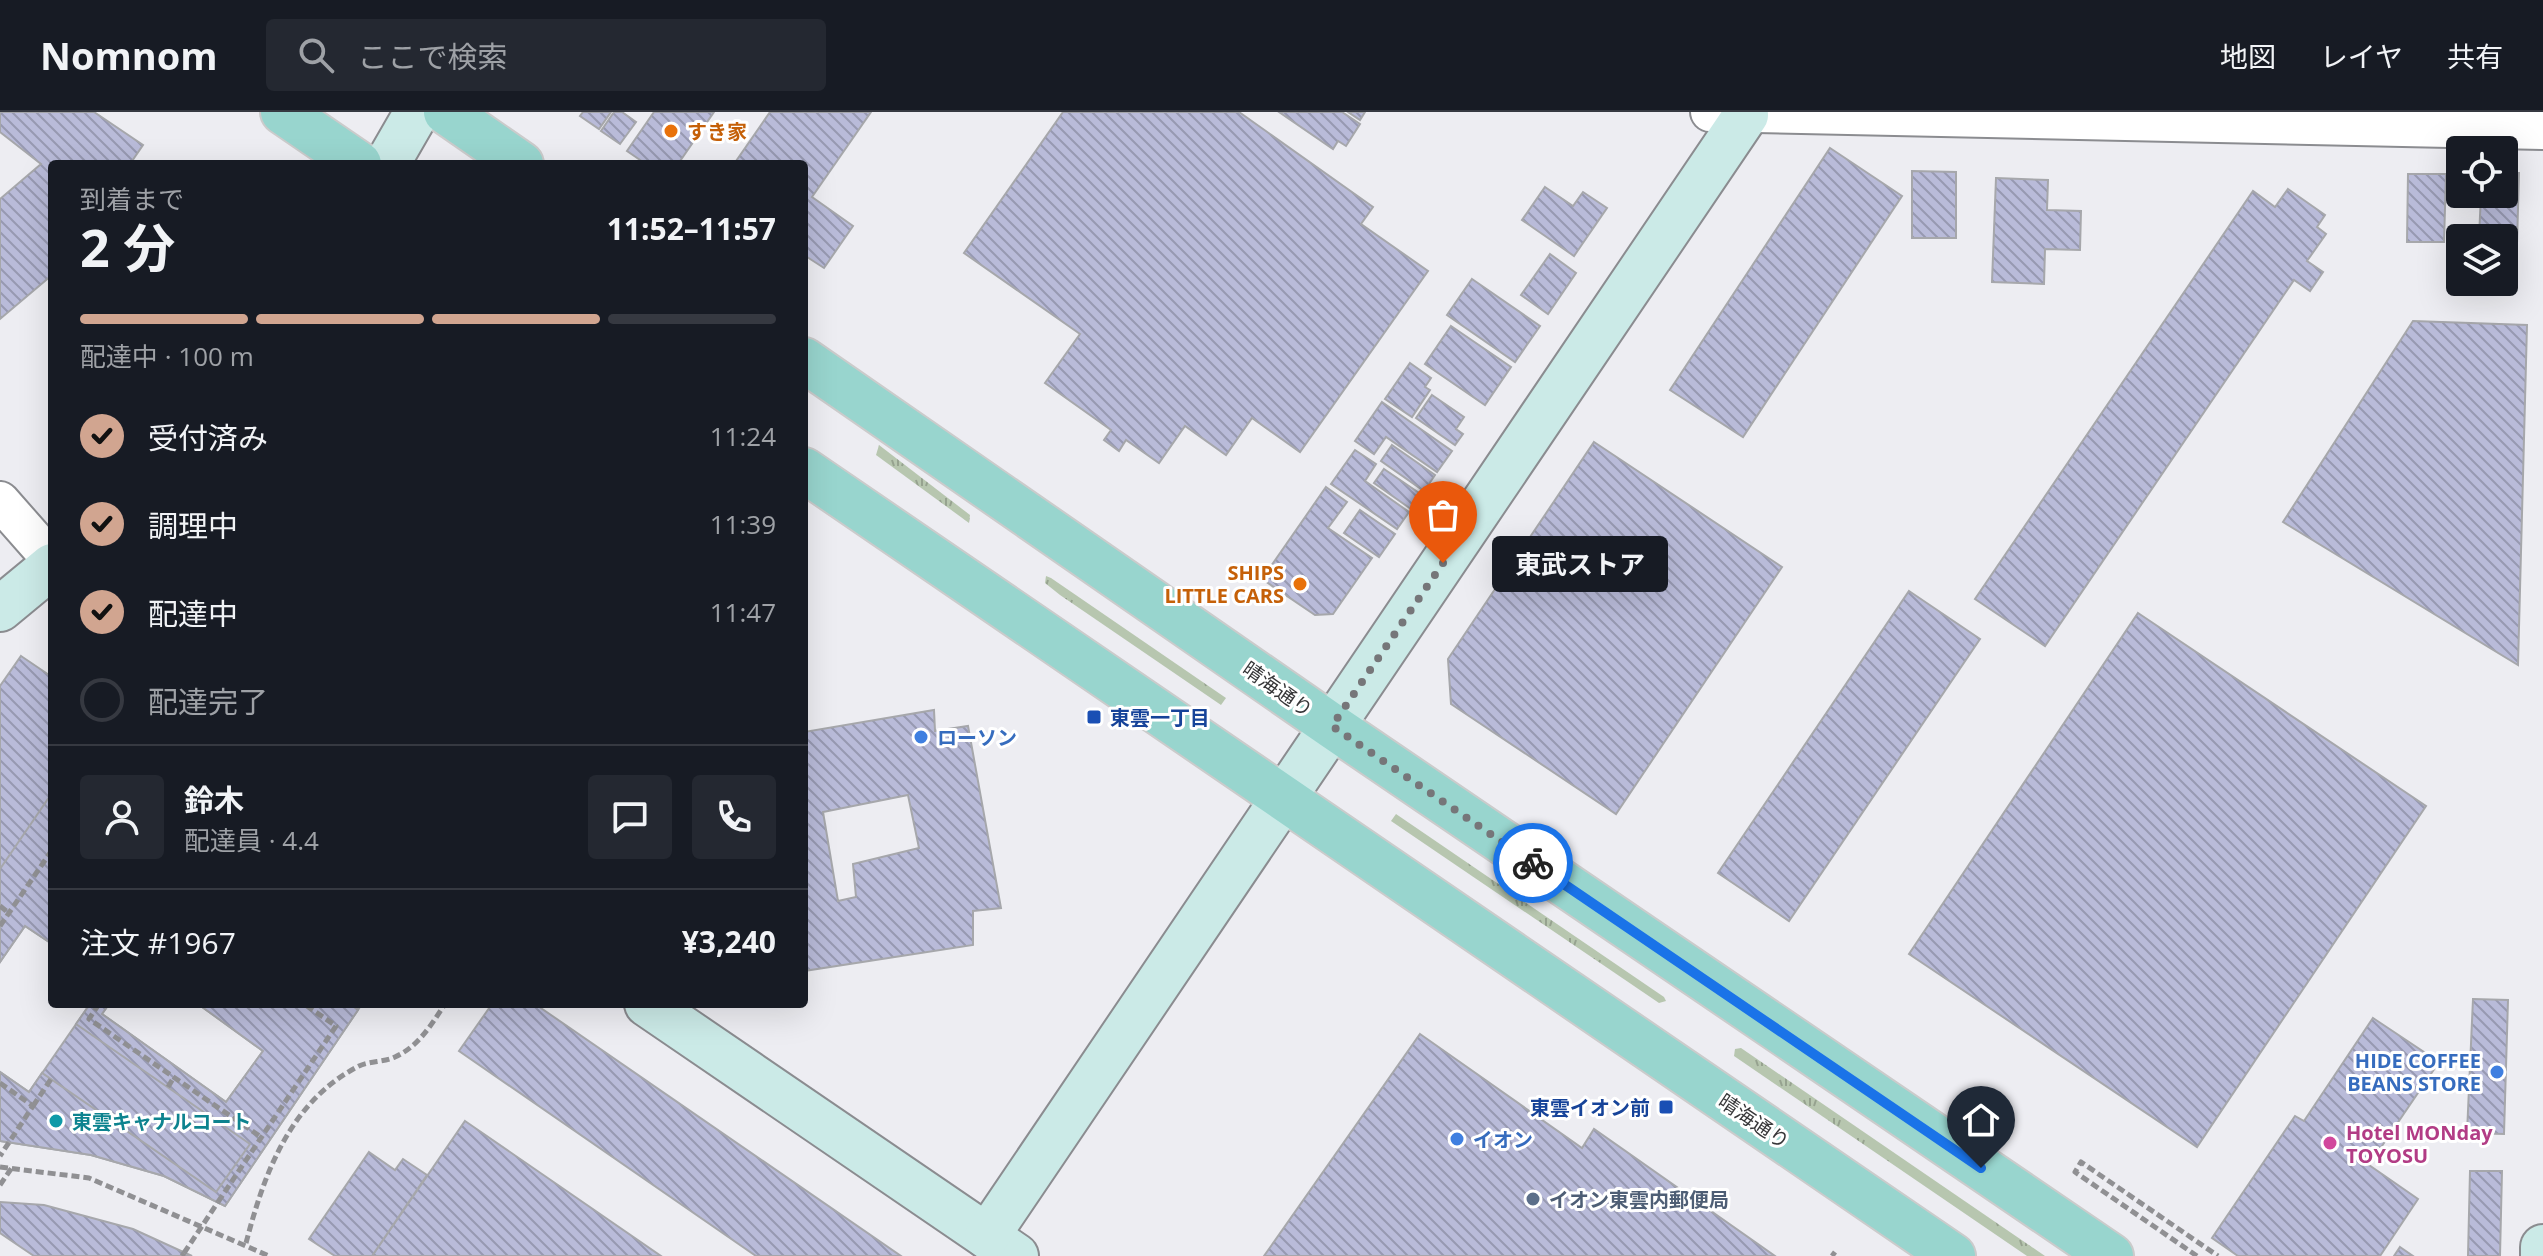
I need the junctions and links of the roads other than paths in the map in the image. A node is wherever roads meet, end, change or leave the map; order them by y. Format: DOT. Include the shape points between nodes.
graph roads {
  1 [pos="283,112"];
  2 [pos="417,112"];
  3 [pos="446,112"];
  4 [pos="1728,113"];
  5 [pos="2543,130"];
  6 [pos="353,160"];
  7 [pos="389,160"];
  8 [pos="515,160"];
  9 [pos="808,363"];
  10 [pos="808,473"];
  11 [pos="0,501"];
  12 [pos="48,558"];
  13 [pos="48,567"];
  14 [pos="0,609"];
  15 [pos="1332,726"];
  16 [pos="1282,800"];
  17 [pos="653,1008"];
  18 [pos="1002,1246"];
  19 [pos="2543,1247"];
  20 [pos="1953,1256"];
  21 [pos="2111,1256"];
  22 [pos="2543,1256"];
  1 -- 6 [label="main road"];
  2 -- 7 [label="street"];
  3 -- 8 [label="main road"];
  4 -- 5 [label="street"];
  4 -- 15 [label="street"];
  9 -- 15 [label="main road, 晴海通り"];
  10 -- 16 [label="main road, 晴海通り"];
  11 -- 12 [label="street"];
  13 -- 14 [label="street"];
  15 -- 16 [label="street"];
  15 -- 21 [label="main road, 晴海通り"];
  16 -- 18 [label="street"];
  16 -- 20 [label="main road, 晴海通り"];
  17 -- 18 [label="street"];
  19 -- 22 [label="street"];
}
